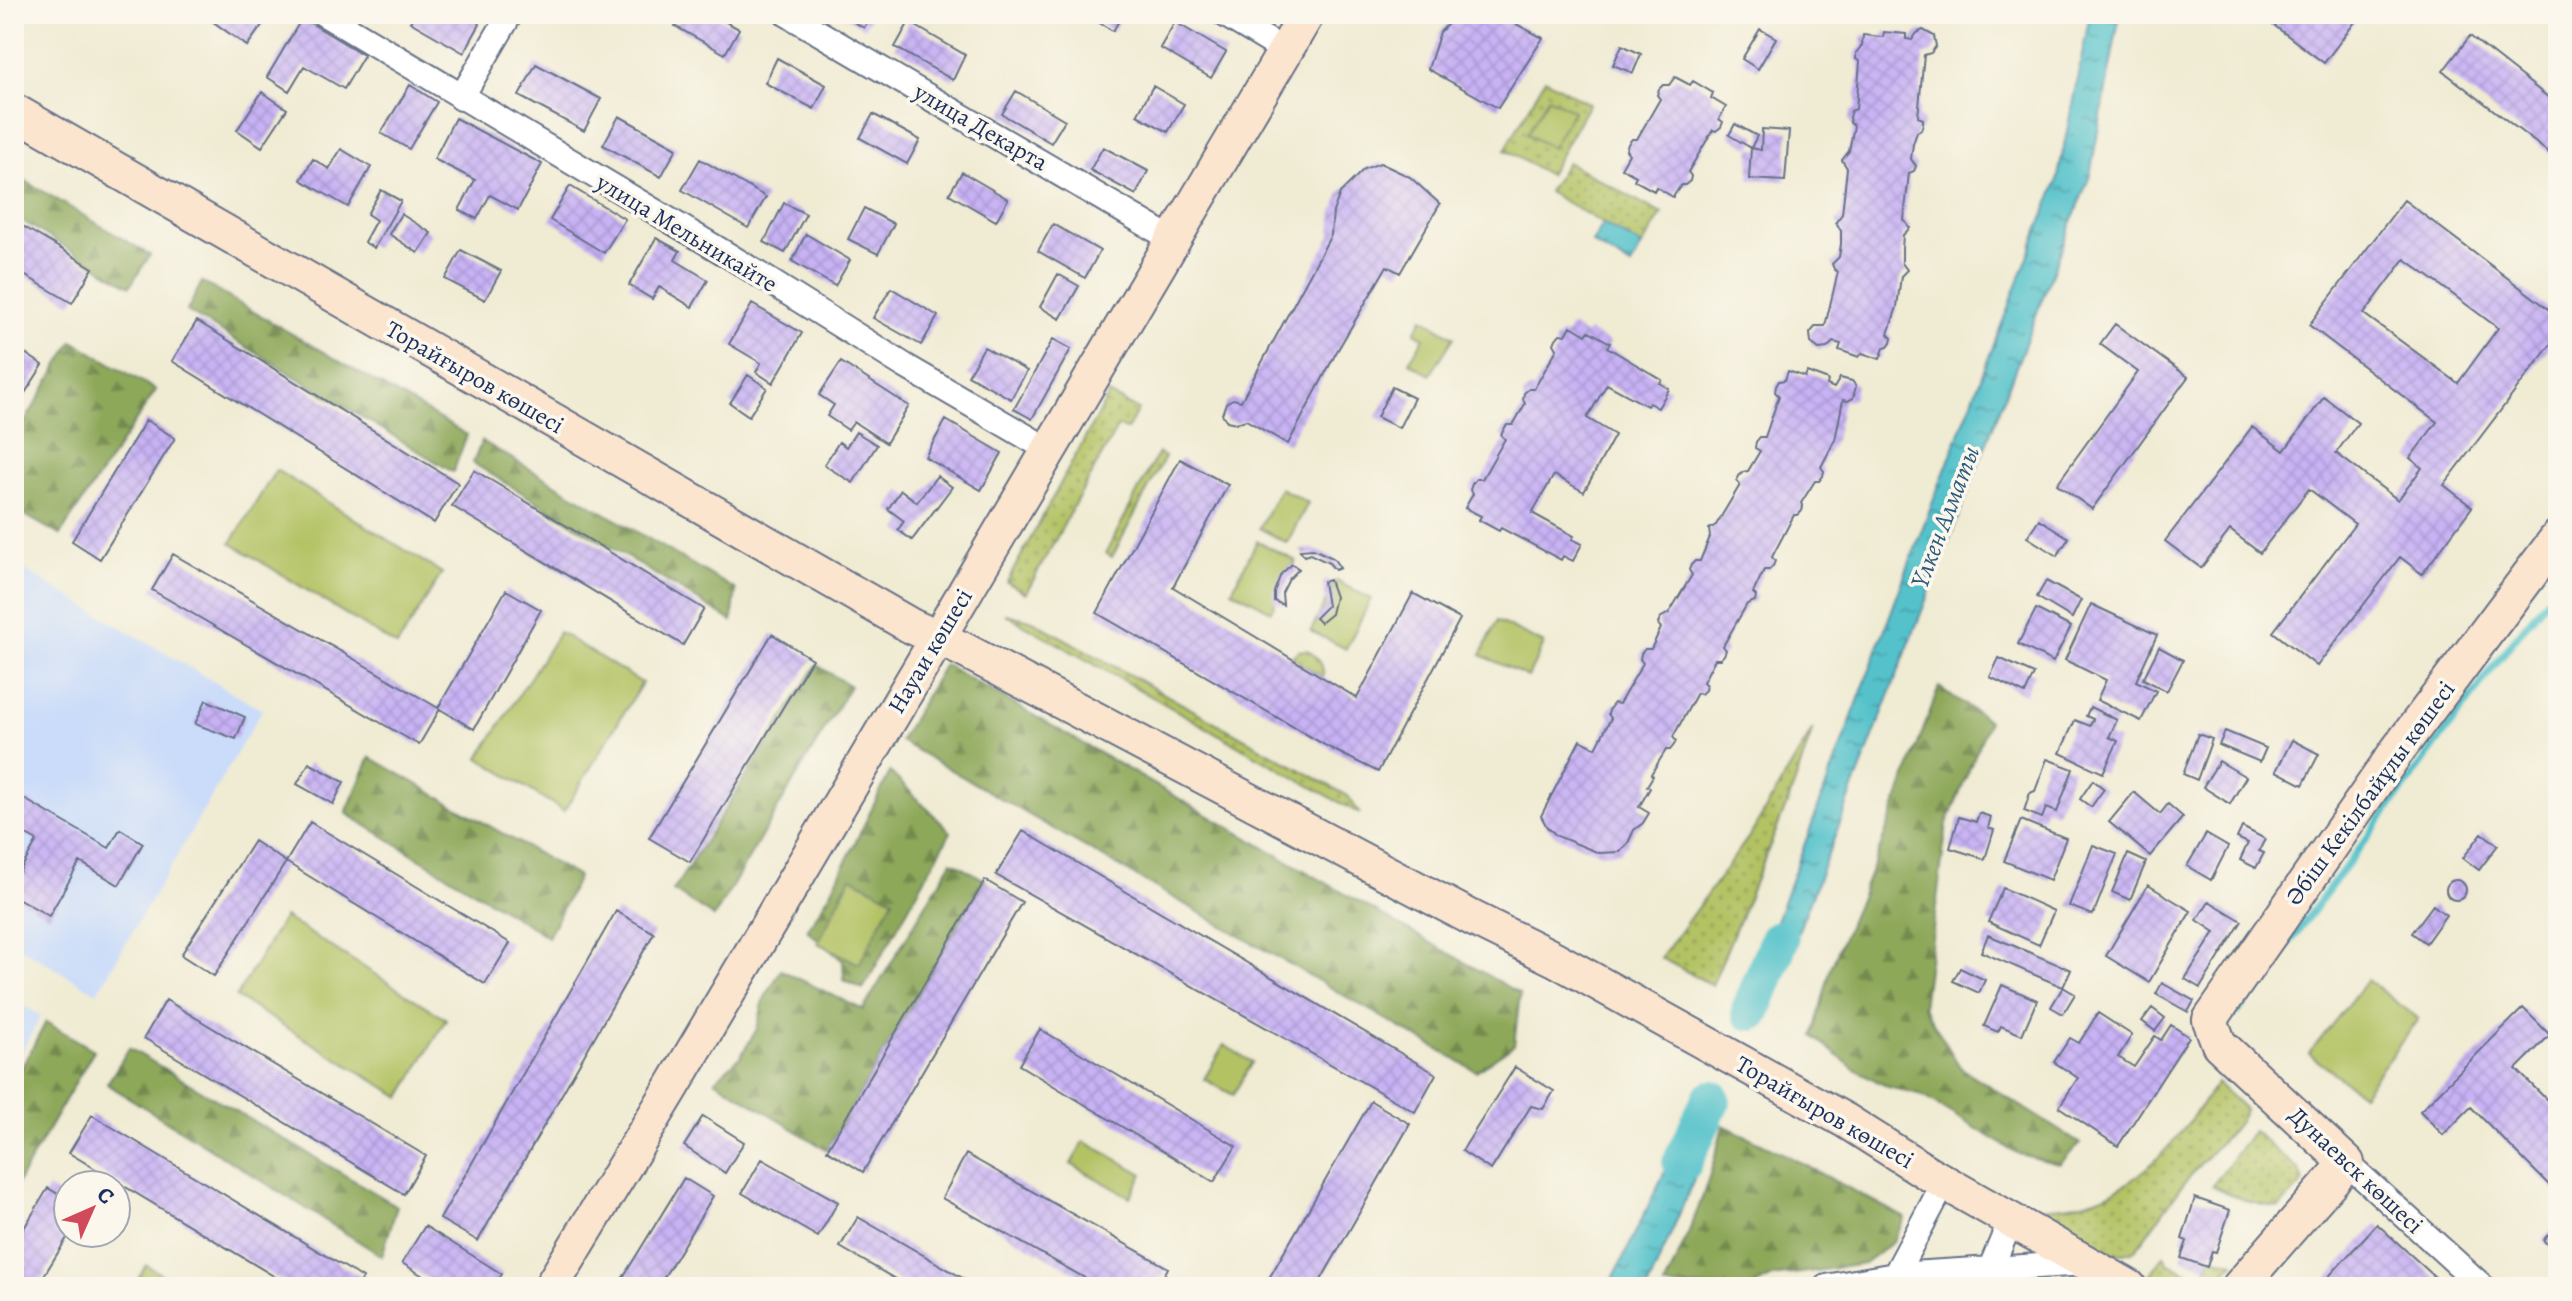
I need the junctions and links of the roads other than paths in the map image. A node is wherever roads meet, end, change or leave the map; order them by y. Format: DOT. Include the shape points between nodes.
graph roads {
  1 [pos="324,14"];
  2 [pos="510,14"];
  3 [pos="787,14"];
  4 [pos="1224,14"];
  5 [pos="1307,14"];
  6 [pos="1285,51"];
  7 [pos="461,98"];
  8 [pos="14,111"];
  9 [pos="1175,241"];
  10 [pos="1049,450"];
  11 [pos="2558,537"];
  12 [pos="938,640"];
  13 [pos="2229,1053"];
  14 [pos="2347,1163"];
  15 [pos="1936,1178"];
  16 [pos="2011,1220"];
  17 [pos="2090,1263"];
  18 [pos="1990,1270"];
  19 [pos="1895,1275"];
  20 [pos="551,1287"];
  21 [pos="1826,1287"];
  22 [pos="2129,1287"];
  23 [pos="2239,1287"];
  24 [pos="2483,1287"];
  1 -- 7 [label="street, улица Мельникайте"];
  2 -- 7 [label="street"];
  3 -- 9 [label="street, улица Декарта"];
  4 -- 6 [label="street"];
  5 -- 6 [label="street, Науаи көшесі"];
  6 -- 9 [label="street, Науаи көшесі"];
  7 -- 10 [label="street, улица Мельникайте"];
  8 -- 12 [label="street, Торайғыров көшесі"];
  9 -- 10 [label="street, Науаи көшесі"];
  10 -- 12 [label="street, Науаи көшесі"];
  11 -- 13 [label="street, Әбіш Кекілбайұлы көшесі" via="2397,751 2210,1020 2219,1044"];
  12 -- 15 [label="street, Торайғыров көшесі" via="1555,959 1630,1010"];
  12 -- 20 [label="street, Науаи көшесі"];
  13 -- 14 [label="street, Дунаевск көшесі"];
  14 -- 23 [label="street"];
  14 -- 24 [label="street, Дунаевск көшесі"];
  15 -- 16 [label="street, Торайғыров көшесі"];
  15 -- 19 [label="street"];
  16 -- 17 [label="street, Торайғыров көшесі"];
  16 -- 18 [label="street"];
  17 -- 18 [label="street"];
  17 -- 22 [label="street, Торайғыров көшесі"];
  18 -- 19 [label="street"];
  19 -- 21 [label="street"];
}
